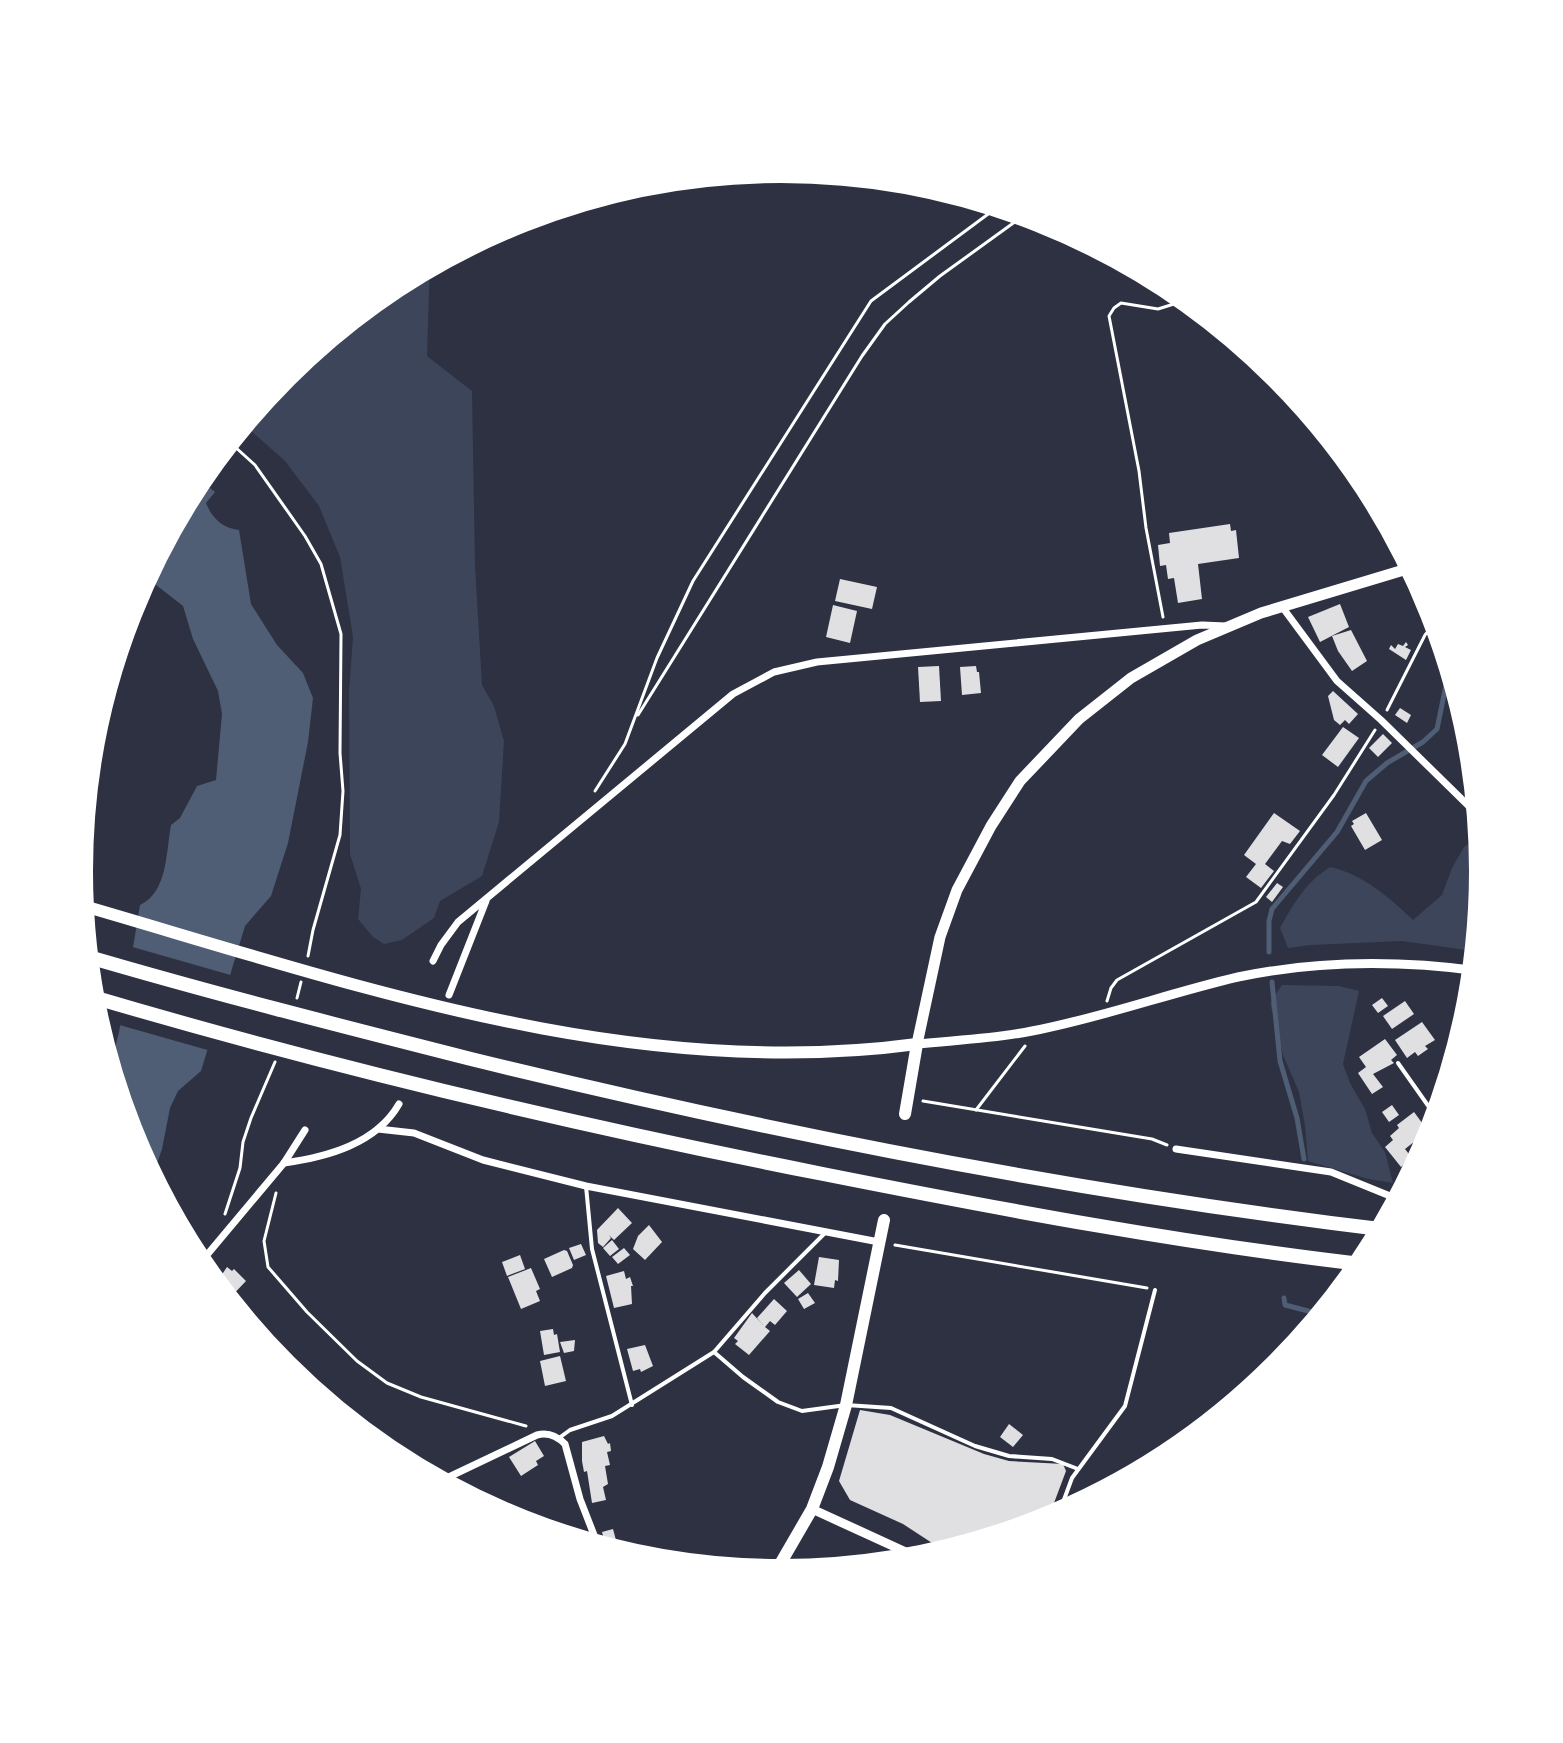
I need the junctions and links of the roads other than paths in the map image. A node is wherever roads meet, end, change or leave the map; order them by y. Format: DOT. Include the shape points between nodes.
graph roads {
  1 [pos="1405,570"];
  2 [pos="1283,608"];
  3 [pos="1228,626"];
  4 [pos="1472,809"];
  5 [pos="487,899"];
  6 [pos="89,907"];
  7 [pos="94,958"];
  8 [pos="433,961"];
  9 [pos="1468,970"];
  10 [pos="449,995"];
  11 [pos="100,999"];
  12 [pos="917,1044"];
  13 [pos="1398,1063"];
  14 [pos="399,1104"];
  15 [pos="1432,1111"];
  16 [pos="905,1114"];
  17 [pos="378,1129"];
  18 [pos="305,1130"];
  19 [pos="1176,1149"];
  20 [pos="284,1163"];
  21 [pos="586,1186"];
  22 [pos="1393,1197"];
  23 [pos="884,1220"];
  24 [pos="1376,1228"];
  25 [pos="825,1233"];
  26 [pos="879,1242"];
  27 [pos="205,1257"];
  28 [pos="1354,1263"];
  29 [pos="1155,1290"];
  30 [pos="714,1352"];
  31 [pos="632,1405"];
  32 [pos="846,1405"];
  33 [pos="559,1438"];
  34 [pos="1078,1469"];
  35 [pos="446,1478"];
  36 [pos="1062,1505"];
  37 [pos="812,1509"];
  38 [pos="596,1539"];
  39 [pos="908,1553"];
  40 [pos="780,1565"];
  1 -- 2 [label="main road"];
  2 -- 3 [label="main road"];
  2 -- 4 [label="street" via="1337,681"];
  3 -- 5 [label="street" via="817,662 774,672 733,694"];
  3 -- 12 [label="main road" via="1131,678 1079,719 1020,781 957,890 940,937"];
  5 -- 8 [label="street" via="458,922"];
  5 -- 10 [label="street"];
  6 -- 12 [label="main road" via="387,994 566,1034 669,1048 786,1055"];
  7 -- 24 [label="highway" via="367,1033 692,1111 1113,1190"];
  9 -- 12 [label="street" via="1400,962 1285,969 1026,1032"];
  11 -- 28 [label="highway" via="527,1112 904,1191"];
  12 -- 16 [label="main road"];
  13 -- 15 [label="lane"];
  14 -- 17 [label="street"];
  17 -- 20 [label="street" via="317,1159"];
  17 -- 21 [label="street" via="414,1133 483,1160"];
  18 -- 20 [label="street"];
  19 -- 22 [label="street" via="1331,1172"];
  20 -- 27 [label="street"];
  21 -- 25 [label="street"];
  21 -- 31 [label="lane" via="592,1249"];
  23 -- 26 [label="main road"];
  25 -- 26 [label="street"];
  25 -- 30 [label="lane"];
  26 -- 32 [label="main road"];
  29 -- 34 [label="lane" via="1125,1406"];
  30 -- 31 [label="lane"];
  30 -- 32 [label="lane" via="778,1402 802,1411"];
  31 -- 33 [label="lane"];
  32 -- 34 [label="lane" via="891,1408 975,1446 1009,1456 1052,1459"];
  32 -- 37 [label="main road"];
  33 -- 35 [label="street" via="544,1433"];
  33 -- 38 [label="street"];
  34 -- 36 [label="lane"];
  37 -- 39 [label="street"];
  37 -- 40 [label="main road"];
}
